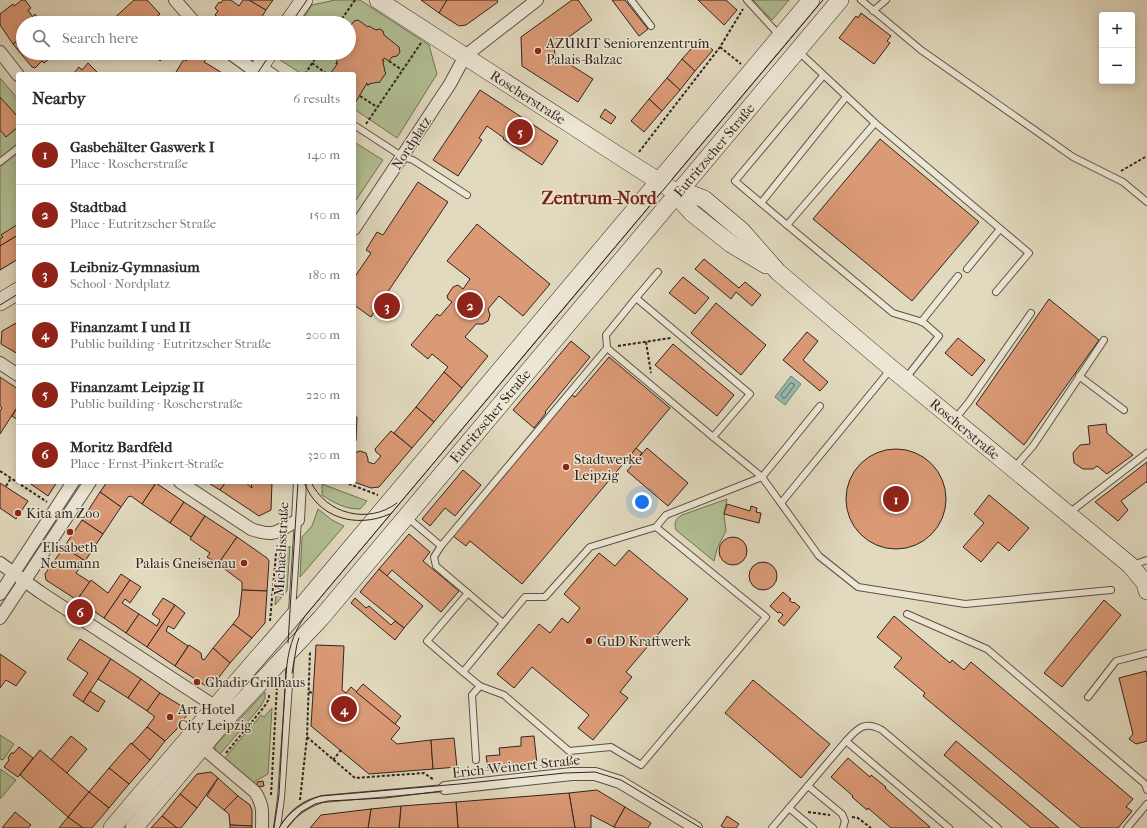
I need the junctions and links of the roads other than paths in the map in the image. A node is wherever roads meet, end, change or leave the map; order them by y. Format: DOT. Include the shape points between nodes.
graph roads {
  1 [pos="174,0"];
  2 [pos="304,0"];
  3 [pos="378,0"];
  4 [pos="537,0"];
  5 [pos="631,0"];
  6 [pos="748,0"];
  7 [pos="811,0"];
  8 [pos="840,0"];
  9 [pos="861,0"];
  10 [pos="886,0"];
  11 [pos="874,10"];
  12 [pos="189,16"];
  13 [pos="293,16"];
  14 [pos="651,26"];
  15 [pos="780,36"];
  16 [pos="797,51"];
  17 [pos="0,52"];
  18 [pos="465,56"];
  19 [pos="246,60"];
  20 [pos="260,66"];
  21 [pos="16,72"];
  22 [pos="272,72"];
  23 [pos="823,76"];
  24 [pos="846,97"];
  25 [pos="874,123"];
  26 [pos="356,126"];
  27 [pos="16,150"];
  28 [pos="403,157"];
  29 [pos="0,162"];
  30 [pos="659,182"];
  31 [pos="677,193"];
  32 [pos="467,195"];
  33 [pos="1147,202"];
  34 [pos="761,203"];
  35 [pos="787,225"];
  36 [pos="356,226"];
  37 [pos="1000,229"];
  38 [pos="967,269"];
  39 [pos="658,272"];
  40 [pos="958,276"];
  41 [pos="16,292"];
  42 [pos="996,292"];
  43 [pos="636,298"];
  44 [pos="0,302"];
  45 [pos="1031,313"];
  46 [pos="921,322"];
  47 [pos="1104,340"];
  48 [pos="607,348"];
  49 [pos="0,363"];
  50 [pos="891,368"];
  51 [pos="16,374"];
  52 [pos="1079,376"];
  53 [pos="905,379"];
  54 [pos="820,406"];
  55 [pos="1124,410"];
  56 [pos="954,420"];
  57 [pos="713,437"];
  58 [pos="1147,453"];
  59 [pos="1014,469"];
  60 [pos="762,477"];
  61 [pos="72,484"];
  62 [pos="89,484"];
  63 [pos="183,484"];
  64 [pos="300,484"];
  65 [pos="781,504"];
  66 [pos="1068,514"];
  67 [pos="406,516"];
  68 [pos="298,520"];
  69 [pos="656,527"];
  70 [pos="441,546"];
  71 [pos="1147,560"];
  72 [pos="0,563"];
  73 [pos="1130,565"];
  74 [pos="13,573"];
  75 [pos="25,581"];
  76 [pos="1111,590"];
  77 [pos="1147,591"];
  78 [pos="468,592"];
  79 [pos="0,594"];
  80 [pos="907,614"];
  81 [pos="0,618"];
  82 [pos="291,618"];
  83 [pos="503,623"];
  84 [pos="291,650"];
  85 [pos="1147,653"];
  86 [pos="463,672"];
  87 [pos="480,686"];
  88 [pos="1088,696"];
  89 [pos="216,707"];
  90 [pos="846,742"];
  91 [pos="202,747"];
  92 [pos="476,760"];
  93 [pos="1146,785"];
  94 [pos="808,786"];
  95 [pos="445,788"];
  96 [pos="1147,804"];
  97 [pos="789,808"];
  98 [pos="112,828"];
  99 [pos="134,828"];
  100 [pos="262,828"];
  101 [pos="277,828"];
  102 [pos="283,828"];
  103 [pos="696,828"];
  104 [pos="772,828"];
  105 [pos="813,828"];
  106 [pos="843,828"];
  107 [pos="949,828"];
  108 [pos="998,828"];
  109 [pos="1128,828"];
  1 -- 12 [label="street"];
  2 -- 13 [label="main road"];
  3 -- 18 [label="main road, Roscherstraße"];
  4 -- 18 [label="street"];
  5 -- 14 [label="lane"];
  6 -- 15 [label="lane"];
  7 -- 15 [label="main road, Eutritzscher Straße"];
  8 -- 16 [label="main road, Eutritzscher Straße"];
  9 -- 11 [label="lane"];
  10 -- 11 [label="lane"];
  11 -- 33 [label="lane" via="921,50 1073,157 1123,182"];
  15 -- 30 [label="main road, Eutritzscher Straße"];
  16 -- 23 [label="lane"];
  16 -- 31 [label="main road, Eutritzscher Straße"];
  17 -- 21 [label="street"];
  18 -- 28 [label="street, Nordplatz"];
  18 -- 30 [label="main road, Roscherstraße"];
  19 -- 20 [label="street"];
  20 -- 22 [label="lane"];
  23 -- 24 [label="lane"];
  23 -- 34 [label="lane" via="735,181"];
  24 -- 25 [label="lane"];
  24 -- 34 [label="lane"];
  25 -- 35 [label="lane"];
  25 -- 37 [label="lane"];
  26 -- 28 [label="lane"];
  27 -- 29 [label="lane"];
  28 -- 32 [label="lane" via="413,160"];
  28 -- 36 [label="street, Nordplatz"];
  30 -- 31 [label="main road, Roscherstraße"];
  30 -- 82 [label="main road, Eutritzscher Straße"];
  31 -- 50 [label="main road, Roscherstraße" via="691,194 704,199 742,231 778,272"];
  31 -- 67 [label="main road, Eutritzscher Straße"];
  34 -- 35 [label="lane"];
  35 -- 46 [label="lane" via="893,313"];
  37 -- 38 [label="lane"];
  37 -- 42 [label="lane" via="1029,253"];
  39 -- 43 [label="lane"];
  40 -- 46 [label="lane"];
  41 -- 44 [label="main road"];
  43 -- 48 [label="lane" via="606,335"];
  43 -- 57 [label="lane" via="750,394"];
  45 -- 56 [label="lane"];
  46 -- 53 [label="lane" via="939,336"];
  47 -- 52 [label="lane"];
  48 -- 57 [label="lane"];
  48 -- 70 [label="lane"];
  49 -- 51 [label="street"];
  50 -- 53 [label="main road, Roscherstraße"];
  50 -- 65 [label="lane"];
  52 -- 55 [label="lane"];
  52 -- 59 [label="lane" via="1033,446"];
  53 -- 56 [label="main road, Roscherstraße"];
  54 -- 60 [label="lane"];
  56 -- 59 [label="main road, Roscherstraße"];
  57 -- 60 [label="lane"];
  58 -- 66 [label="lane"];
  59 -- 66 [label="main road, Roscherstraße"];
  60 -- 65 [label="lane"];
  60 -- 69 [label="lane" via="666,515"];
  61 -- 74 [label="street"];
  62 -- 75 [label="street"];
  63 -- 68 [label="street" via="251,529 262,533 275,533"];
  64 -- 68 [label="street, Michaelisstraße"];
  65 -- 76 [label="lane" via="820,556 858,587 965,604"];
  66 -- 73 [label="main road, Roscherstraße"];
  67 -- 70 [label="lane"];
  67 -- 84 [label="main road, Eutritzscher Straße"];
  68 -- 82 [label="lane, Michaelisstraße"];
  69 -- 83 [label="lane" via="590,547 545,597 525,597"];
  69 -- 87 [label="lane" via="766,617 641,765 611,747 569,751 504,696"];
  70 -- 78 [label="lane" via="434,557 436,566"];
  71 -- 73 [label="lane"];
  72 -- 74 [label="street"];
  73 -- 77 [label="main road, Roscherstraße" via="1145,583"];
  74 -- 75 [label="street"];
  74 -- 79 [label="street"];
  75 -- 81 [label="street"];
  75 -- 89 [label="street"];
  78 -- 83 [label="lane"];
  78 -- 86 [label="lane" via="426,641"];
  80 -- 93 [label="lane" via="987,649"];
  82 -- 89 [label="main road, Eutritzscher Straße"];
  83 -- 86 [label="lane"];
  84 -- 91 [label="main road, Eutritzscher Straße" via="272,681 225,720"];
  84 -- 101 [label="lane"];
  85 -- 88 [label="lane" via="1116,661"];
  86 -- 87 [label="lane"];
  87 -- 92 [label="lane" via="472,695"];
  89 -- 98 [label="main road, Eutritzscher Straße"];
  90 -- 94 [label="lane"];
  90 -- 107 [label="lane"];
  90 -- 108 [label="lane" via="855,731 864,726 882,730"];
  91 -- 99 [label="main road, Eutritzscher Straße"];
  91 -- 100 [label="street" via="256,792 261,801"];
  94 -- 97 [label="lane"];
  94 -- 106 [label="lane" via="842,814 845,821"];
  95 -- 102 [label="lane" via="322,799 296,812"];
  95 -- 103 [label="street, Erich-Weinert-Straße" via="595,774 620,782"];
  96 -- 109 [label="lane"];
  97 -- 104 [label="lane"];
  97 -- 105 [label="lane"];
}
